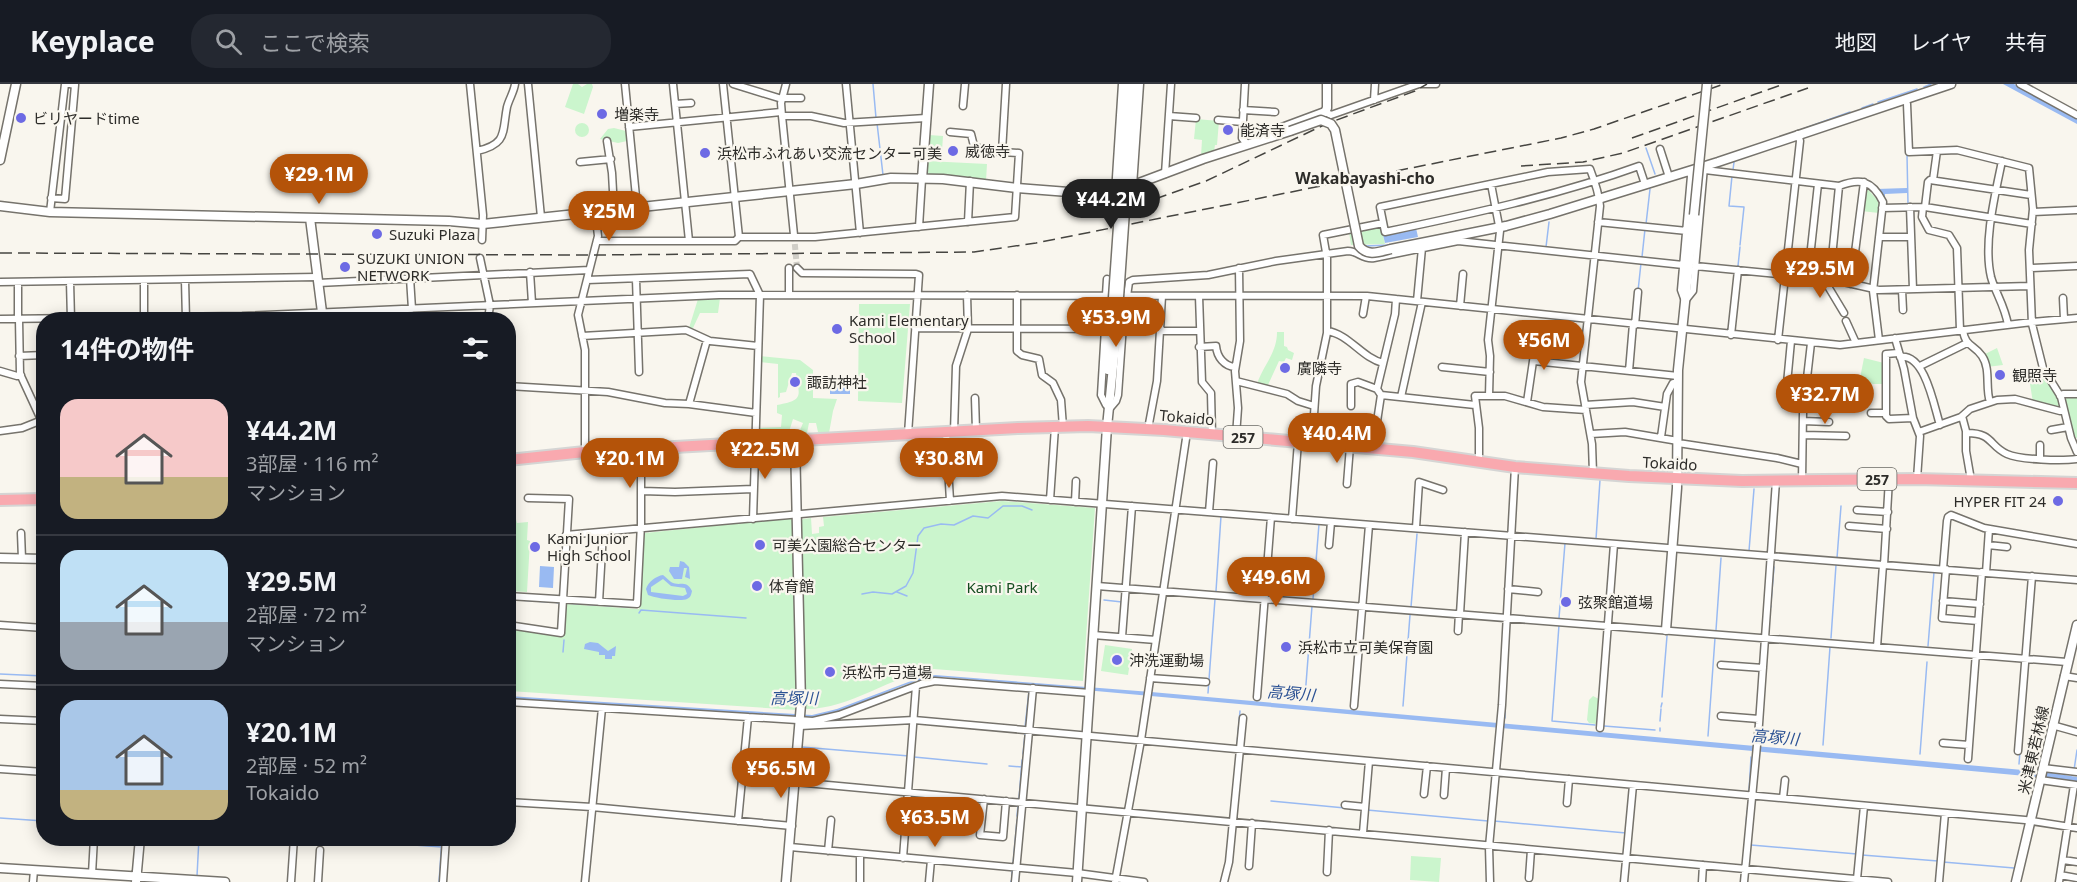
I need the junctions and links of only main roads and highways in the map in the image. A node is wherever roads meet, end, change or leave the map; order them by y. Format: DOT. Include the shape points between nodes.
graph roads {
  1 [pos="516,459"];
  2 [pos="2077,483"];
  3 [pos="36,499"];
  4 [pos="0,500"];
  1 -- 2 [label="highway, Tokaido / 257" via="975,430 1107,427 1373,448 1515,467 1677,478"];
  3 -- 4 [label="highway"];
}
